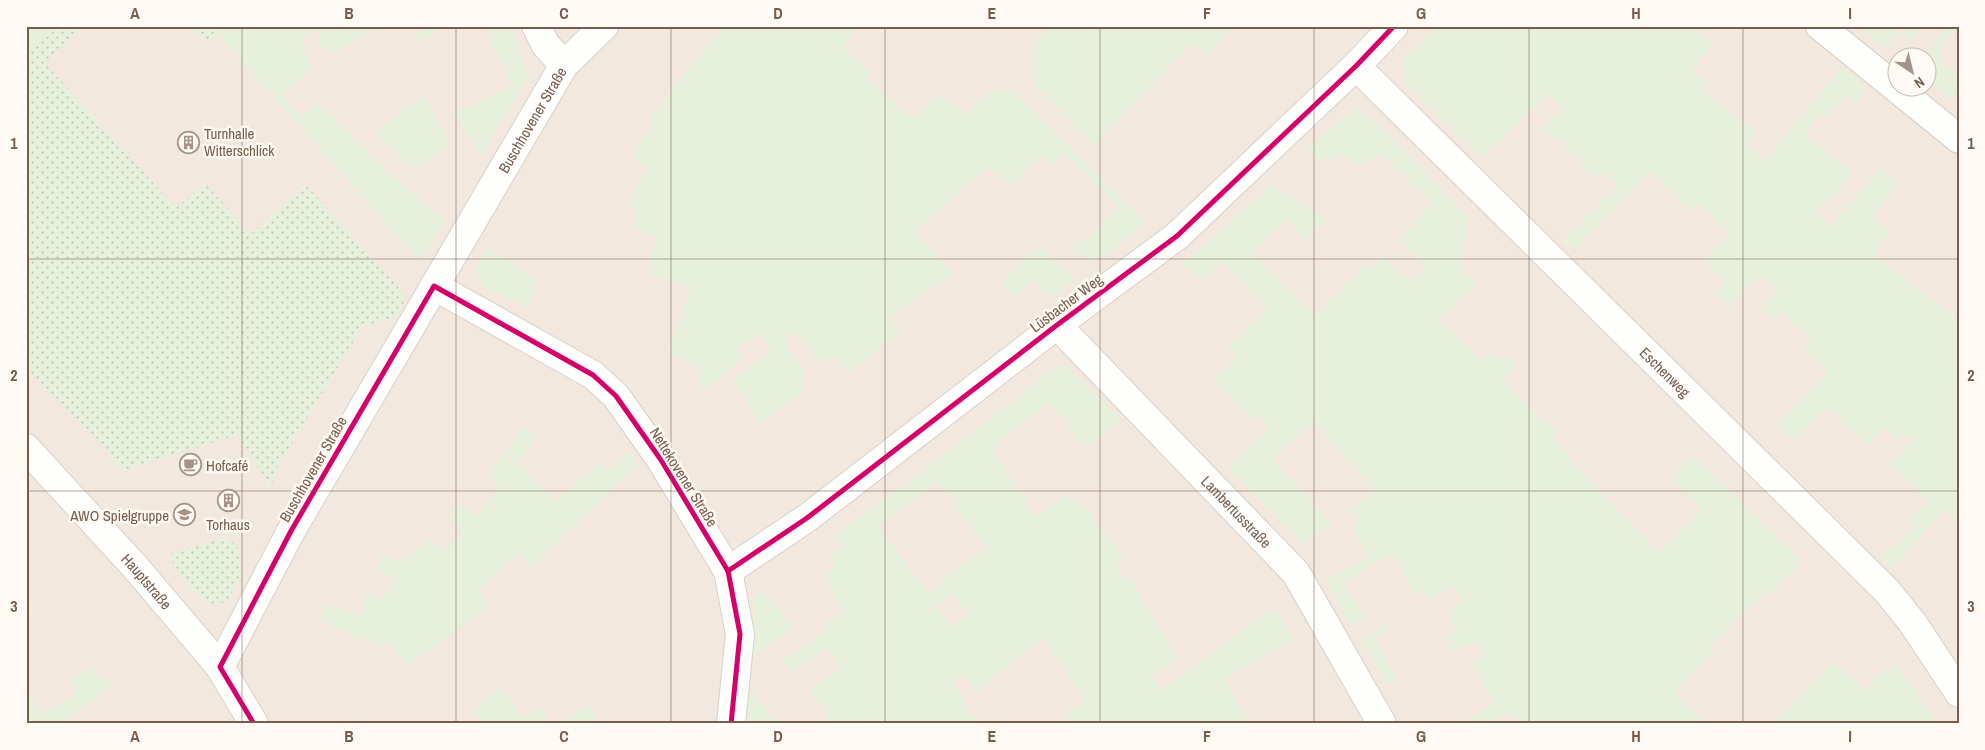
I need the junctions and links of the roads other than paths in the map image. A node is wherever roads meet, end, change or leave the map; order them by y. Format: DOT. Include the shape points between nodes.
graph roads {
  1 [pos="536,26"];
  2 [pos="604,26"];
  3 [pos="1394,26"];
  4 [pos="1820,26"];
  5 [pos="564,65"];
  6 [pos="1356,66"];
  7 [pos="1959,139"];
  8 [pos="434,286"];
  9 [pos="1057,324"];
  10 [pos="26,448"];
  11 [pos="728,571"];
  12 [pos="220,667"];
  13 [pos="1959,693"];
  14 [pos="254,724"];
  15 [pos="731,724"];
  16 [pos="1382,724"];
  1 -- 5 [label="street" via="545,44"];
  2 -- 5 [label="street, Buschhovener Straße"];
  3 -- 6 [label="street, Lüsbacher Weg"];
  4 -- 7 [label="street"];
  5 -- 8 [label="street, Buschhovener Straße"];
  6 -- 9 [label="street, Lüsbacher Weg" via="1177,236"];
  6 -- 13 [label="street, Eschenweg" via="1887,591 1912,622"];
  8 -- 11 [label="street, Nettekovener Straße" via="593,375 616,396 662,460"];
  8 -- 12 [label="street, Buschhovener Straße" via="291,530"];
  9 -- 11 [label="street, Lüsbacher Weg" via="807,518"];
  9 -- 16 [label="street, Lambertusstraße" via="1296,573"];
  10 -- 12 [label="street, Hauptstraße" via="137,569"];
  11 -- 15 [label="street, Nettekovener Straße" via="740,634"];
  12 -- 14 [label="street, Hauptstraße"];
}
